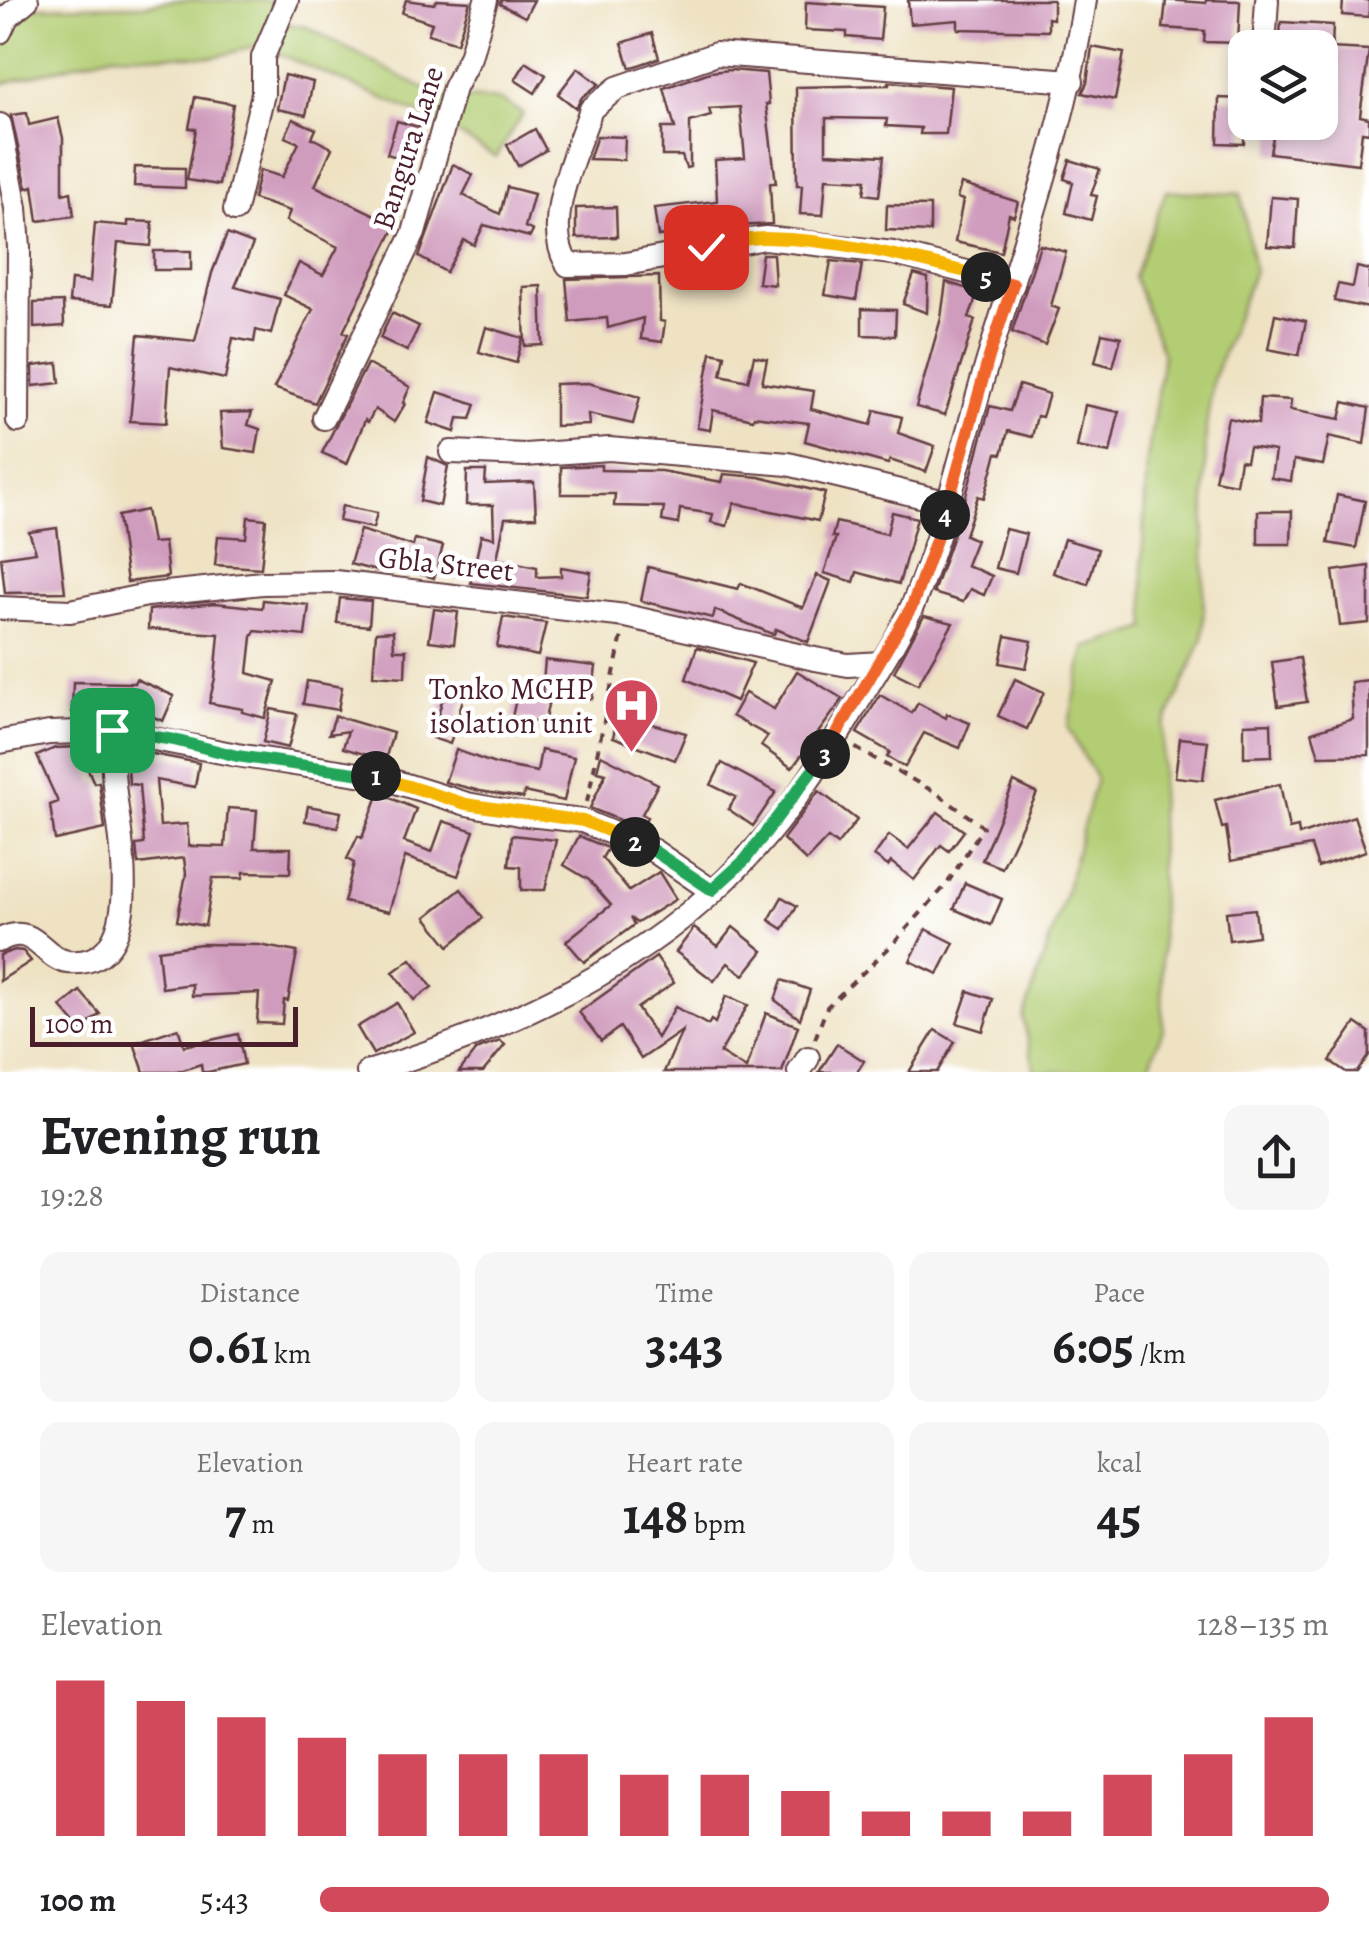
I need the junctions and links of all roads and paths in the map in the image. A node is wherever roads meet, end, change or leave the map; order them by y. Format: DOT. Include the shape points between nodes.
graph roads {
  1 [pos="27,0"];
  2 [pos="287,0"];
  3 [pos="486,0"];
  4 [pos="1085,0"];
  5 [pos="1267,0"];
  6 [pos="1265,30"];
  7 [pos="0,32"];
  8 [pos="1072,80"];
  9 [pos="0,124"];
  10 [pos="235,210"];
  11 [pos="1013,284"];
  12 [pos="324,418"];
  13 [pos="18,420"];
  14 [pos="451,452"];
  15 [pos="948,503"];
  16 [pos="0,608"];
  17 [pos="626,616"];
  18 [pos="881,663"];
  19 [pos="112,730"];
  20 [pos="838,735"];
  21 [pos="0,742"];
  22 [pos="583,821"];
  23 [pos="712,890"];
  24 [pos="0,940"];
  25 [pos="804,1065"];
  26 [pos="368,1072"];
  1 -- 7 [label="street"];
  2 -- 10 [label="street" via="263,57 263,94"];
  3 -- 12 [label="street, Bangura Lane" via="414,233"];
  4 -- 8 [label="street"];
  5 -- 6 [label="street"];
  8 -- 11 [label="street"];
  8 -- 11 [label="street" via="716,54 618,88 591,109 556,221 568,265 626,264 765,238 893,253"];
  9 -- 13 [label="street" via="19,247"];
  11 -- 15 [label="street"];
  14 -- 15 [label="street" via="609,449 788,464"];
  15 -- 18 [label="street" via="912,606"];
  16 -- 17 [label="street, Gbla Street" via="70,611 147,594 336,582"];
  17 -- 18 [label="street, Gbla Street" via="815,660"];
  17 -- 22 [label="path"];
  18 -- 20 [label="street"];
  19 -- 21 [label="street"];
  19 -- 22 [label="street" via="383,778 466,804"];
  19 -- 24 [label="street" via="124,856 115,939 96,960 79,962 61,961 28,936"];
  20 -- 23 [label="street" via="745,860"];
  20 -- 25 [label="path" via="982,827 947,884 827,1006"];
  22 -- 23 [label="street" via="654,851"];
  23 -- 26 [label="street" via="594,980 454,1044"];
}
